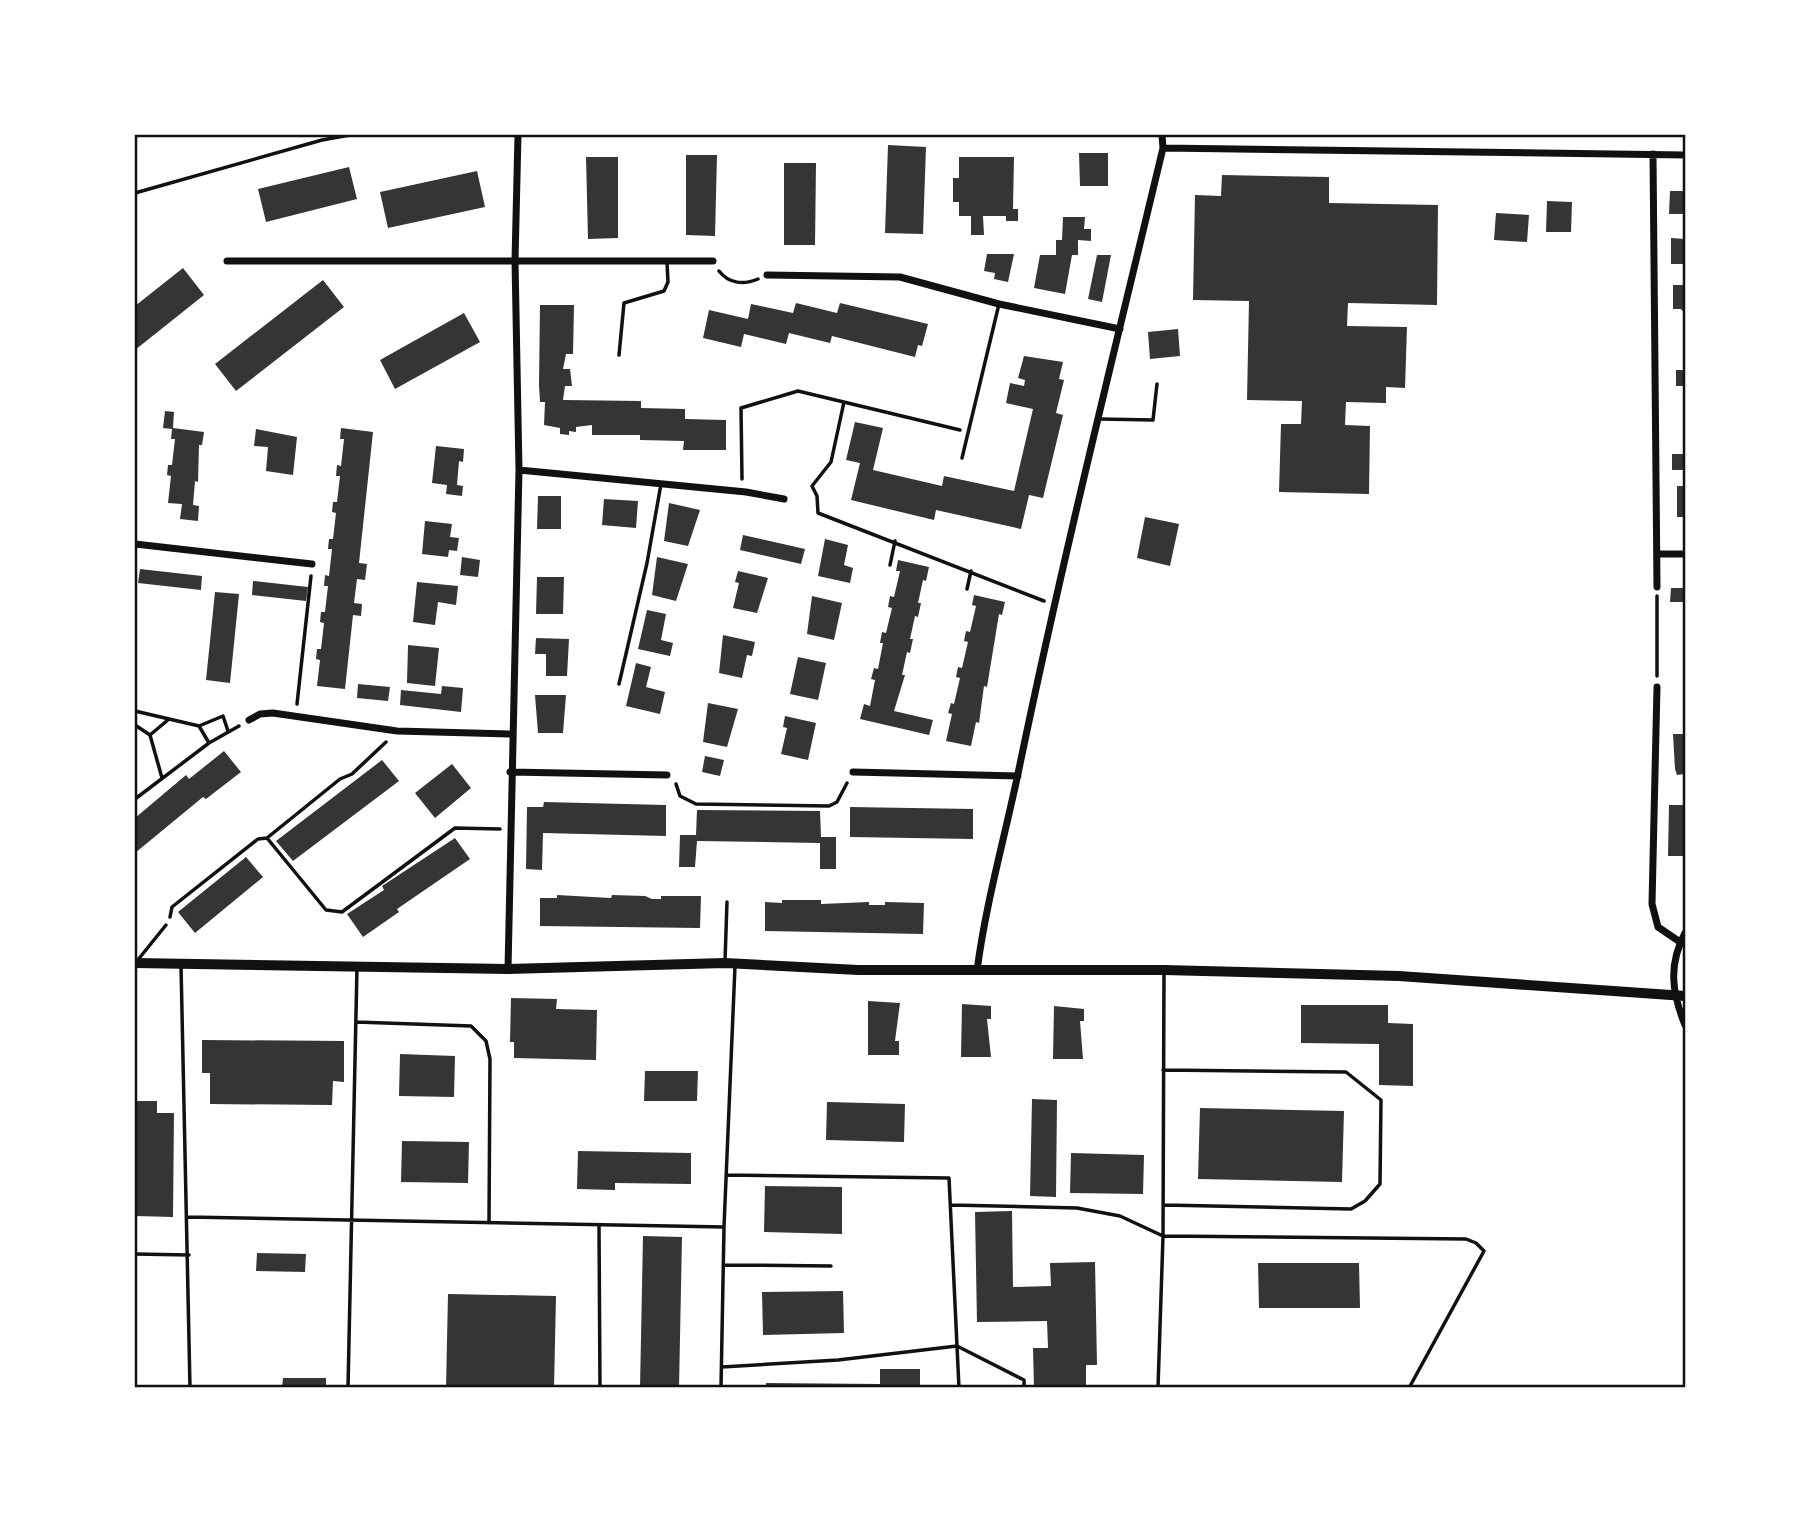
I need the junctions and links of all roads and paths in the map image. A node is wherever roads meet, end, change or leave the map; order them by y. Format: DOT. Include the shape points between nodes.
graph roads {
  1 [pos="445,135"];
  2 [pos="517,135"];
  3 [pos="1162,135"];
  4 [pos="1163,148"];
  5 [pos="1653,154"];
  6 [pos="1685,155"];
  7 [pos="135,193"];
  8 [pos="227,261"];
  9 [pos="515,261"];
  10 [pos="666,261"];
  11 [pos="713,261"];
  12 [pos="767,275"];
  13 [pos="748,283"];
  14 [pos="999,304"];
  15 [pos="1120,329"];
  16 [pos="619,355"];
  17 [pos="1157,384"];
  18 [pos="844,402"];
  19 [pos="1097,419"];
  20 [pos="967,431"];
  21 [pos="962,458"];
  22 [pos="519,470"];
  23 [pos="661,484"];
  24 [pos="742,492"];
  25 [pos="783,499"];
  26 [pos="895,541"];
  27 [pos="135,544"];
  28 [pos="1658,554"];
  29 [pos="1685,554"];
  30 [pos="312,564"];
  31 [pos="890,565"];
  32 [pos="971,572"];
  33 [pos="1657,587"];
  34 [pos="967,589"];
  35 [pos="1053,605"];
  36 [pos="620,684"];
  37 [pos="1657,687"];
  38 [pos="135,710"];
  39 [pos="296,717"];
  40 [pos="169,719"];
  41 [pos="249,720"];
  42 [pos="135,725"];
  43 [pos="199,726"];
  44 [pos="397,731"];
  45 [pos="228,732"];
  46 [pos="511,734"];
  47 [pos="150,735"];
  48 [pos="209,743"];
  49 [pos="510,772"];
  50 [pos="853,772"];
  51 [pos="667,775"];
  52 [pos="1018,776"];
  53 [pos="162,778"];
  54 [pos="135,799"];
  55 [pos="510,830"];
  56 [pos="267,838"];
  57 [pos="727,902"];
  58 [pos="166,925"];
  59 [pos="1685,933"];
  60 [pos="1680,942"];
  61 [pos="135,963"];
  62 [pos="181,963"];
  63 [pos="730,964"];
  64 [pos="357,965"];
  65 [pos="508,969"];
  66 [pos="1164,970"];
  67 [pos="977,971"];
  68 [pos="1673,996"];
  69 [pos="1685,996"];
  70 [pos="356,1022"];
  71 [pos="1685,1025"];
  72 [pos="1163,1070"];
  73 [pos="726,1175"];
  74 [pos="950,1205"];
  75 [pos="1164,1205"];
  76 [pos="188,1217"];
  77 [pos="352,1218"];
  78 [pos="489,1223"];
  79 [pos="599,1226"];
  80 [pos="723,1227"];
  81 [pos="1163,1236"];
  82 [pos="135,1254"];
  83 [pos="189,1255"];
  84 [pos="724,1265"];
  85 [pos="831,1266"];
  86 [pos="957,1346"];
  87 [pos="722,1367"];
  88 [pos="190,1388"];
  89 [pos="348,1388"];
  90 [pos="600,1388"];
  91 [pos="721,1388"];
  92 [pos="959,1388"];
  93 [pos="1024,1388"];
  94 [pos="1158,1388"];
  95 [pos="1409,1388"];
  1 -- 7 [label="path" via="350,135 322,140"];
  2 -- 9 [label="street"];
  3 -- 4 [label="street"];
  4 -- 5 [label="street"];
  4 -- 15 [label="street"];
  5 -- 6 [label="street"];
  5 -- 28 [label="street"];
  8 -- 9 [label="street"];
  9 -- 10 [label="street"];
  9 -- 22 [label="street"];
  10 -- 11 [label="street"];
  10 -- 16 [label="lane" via="664,290 624,303"];
  11 -- 13 [label="path" via="728,280"];
  12 -- 14 [label="street" via="900,277"];
  14 -- 15 [label="street"];
  14 -- 20 [label="lane"];
  15 -- 19 [label="street"];
  17 -- 19 [label="lane" via="1153,420"];
  18 -- 20 [label="path"];
  18 -- 24 [label="path" via="798,391 741,408"];
  18 -- 26 [label="path" via="831,462 812,485 818,513"];
  19 -- 35 [label="street"];
  20 -- 21 [label="lane"];
  22 -- 23 [label="street"];
  22 -- 46 [label="street"];
  23 -- 24 [label="street"];
  23 -- 36 [label="lane"];
  24 -- 25 [label="street"];
  26 -- 31 [label="path"];
  26 -- 32 [label="path"];
  27 -- 30 [label="street"];
  28 -- 29 [label="street"];
  28 -- 33 [label="street"];
  30 -- 39 [label="path"];
  32 -- 34 [label="path"];
  32 -- 35 [label="path"];
  33 -- 37 [label="path"];
  35 -- 52 [label="street"];
  37 -- 60 [label="street" via="1652,904 1658,927"];
  38 -- 40 [label="path"];
  39 -- 41 [label="street" via="260,714"];
  39 -- 44 [label="street"];
  40 -- 43 [label="path"];
  40 -- 47 [label="path"];
  41 -- 45 [label="path"];
  42 -- 47 [label="path"];
  43 -- 45 [label="path" via="223,716"];
  43 -- 48 [label="path"];
  44 -- 46 [label="street"];
  44 -- 56 [label="path" via="352,774"];
  45 -- 48 [label="path"];
  46 -- 49 [label="street"];
  47 -- 53 [label="path"];
  48 -- 53 [label="path"];
  49 -- 51 [label="street"];
  49 -- 55 [label="street"];
  50 -- 51 [label="path" via="845,791 829,806 695,804 680,796"];
  50 -- 52 [label="street"];
  52 -- 67 [label="street" via="983,925"];
  53 -- 54 [label="path"];
  55 -- 56 [label="path" via="455,828 342,912 326,910"];
  55 -- 65 [label="street"];
  56 -- 58 [label="path" via="258,839 172,908"];
  57 -- 63 [label="lane"];
  58 -- 61 [label="lane"];
  59 -- 60 [label="street"];
  60 -- 68 [label="street"];
  61 -- 62 [label="street"];
  62 -- 64 [label="street"];
  62 -- 76 [label="lane"];
  63 -- 65 [label="street"];
  63 -- 67 [label="street"];
  63 -- 73 [label="lane"];
  64 -- 65 [label="street"];
  64 -- 70 [label="lane"];
  66 -- 67 [label="street"];
  66 -- 68 [label="street" via="1399,976"];
  66 -- 72 [label="lane"];
  68 -- 69 [label="street"];
  68 -- 71 [label="street"];
  70 -- 77 [label="lane"];
  70 -- 78 [label="lane" via="471,1026 486,1041 490,1059"];
  72 -- 75 [label="lane"];
  72 -- 75 [label="lane" via="1346,1072 1381,1100 1380,1184 1351,1209"];
  73 -- 74 [label="lane" via="949,1178"];
  73 -- 80 [label="lane"];
  74 -- 81 [label="lane" via="1077,1208 1120,1216"];
  74 -- 86 [label="lane"];
  75 -- 81 [label="lane"];
  76 -- 77 [label="lane"];
  76 -- 83 [label="lane"];
  77 -- 78 [label="lane"];
  77 -- 89 [label="lane"];
  78 -- 79 [label="lane"];
  79 -- 80 [label="lane"];
  79 -- 90 [label="lane"];
  80 -- 84 [label="lane"];
  81 -- 94 [label="lane"];
  81 -- 95 [label="lane" via="1466,1239 1476,1243 1484,1251"];
  82 -- 83 [label="lane"];
  83 -- 88 [label="lane"];
  84 -- 85 [label="lane"];
  84 -- 87 [label="lane"];
  86 -- 87 [label="lane"];
  86 -- 92 [label="lane"];
  86 -- 93 [label="lane" via="1024,1380"];
  87 -- 91 [label="lane"];
}
